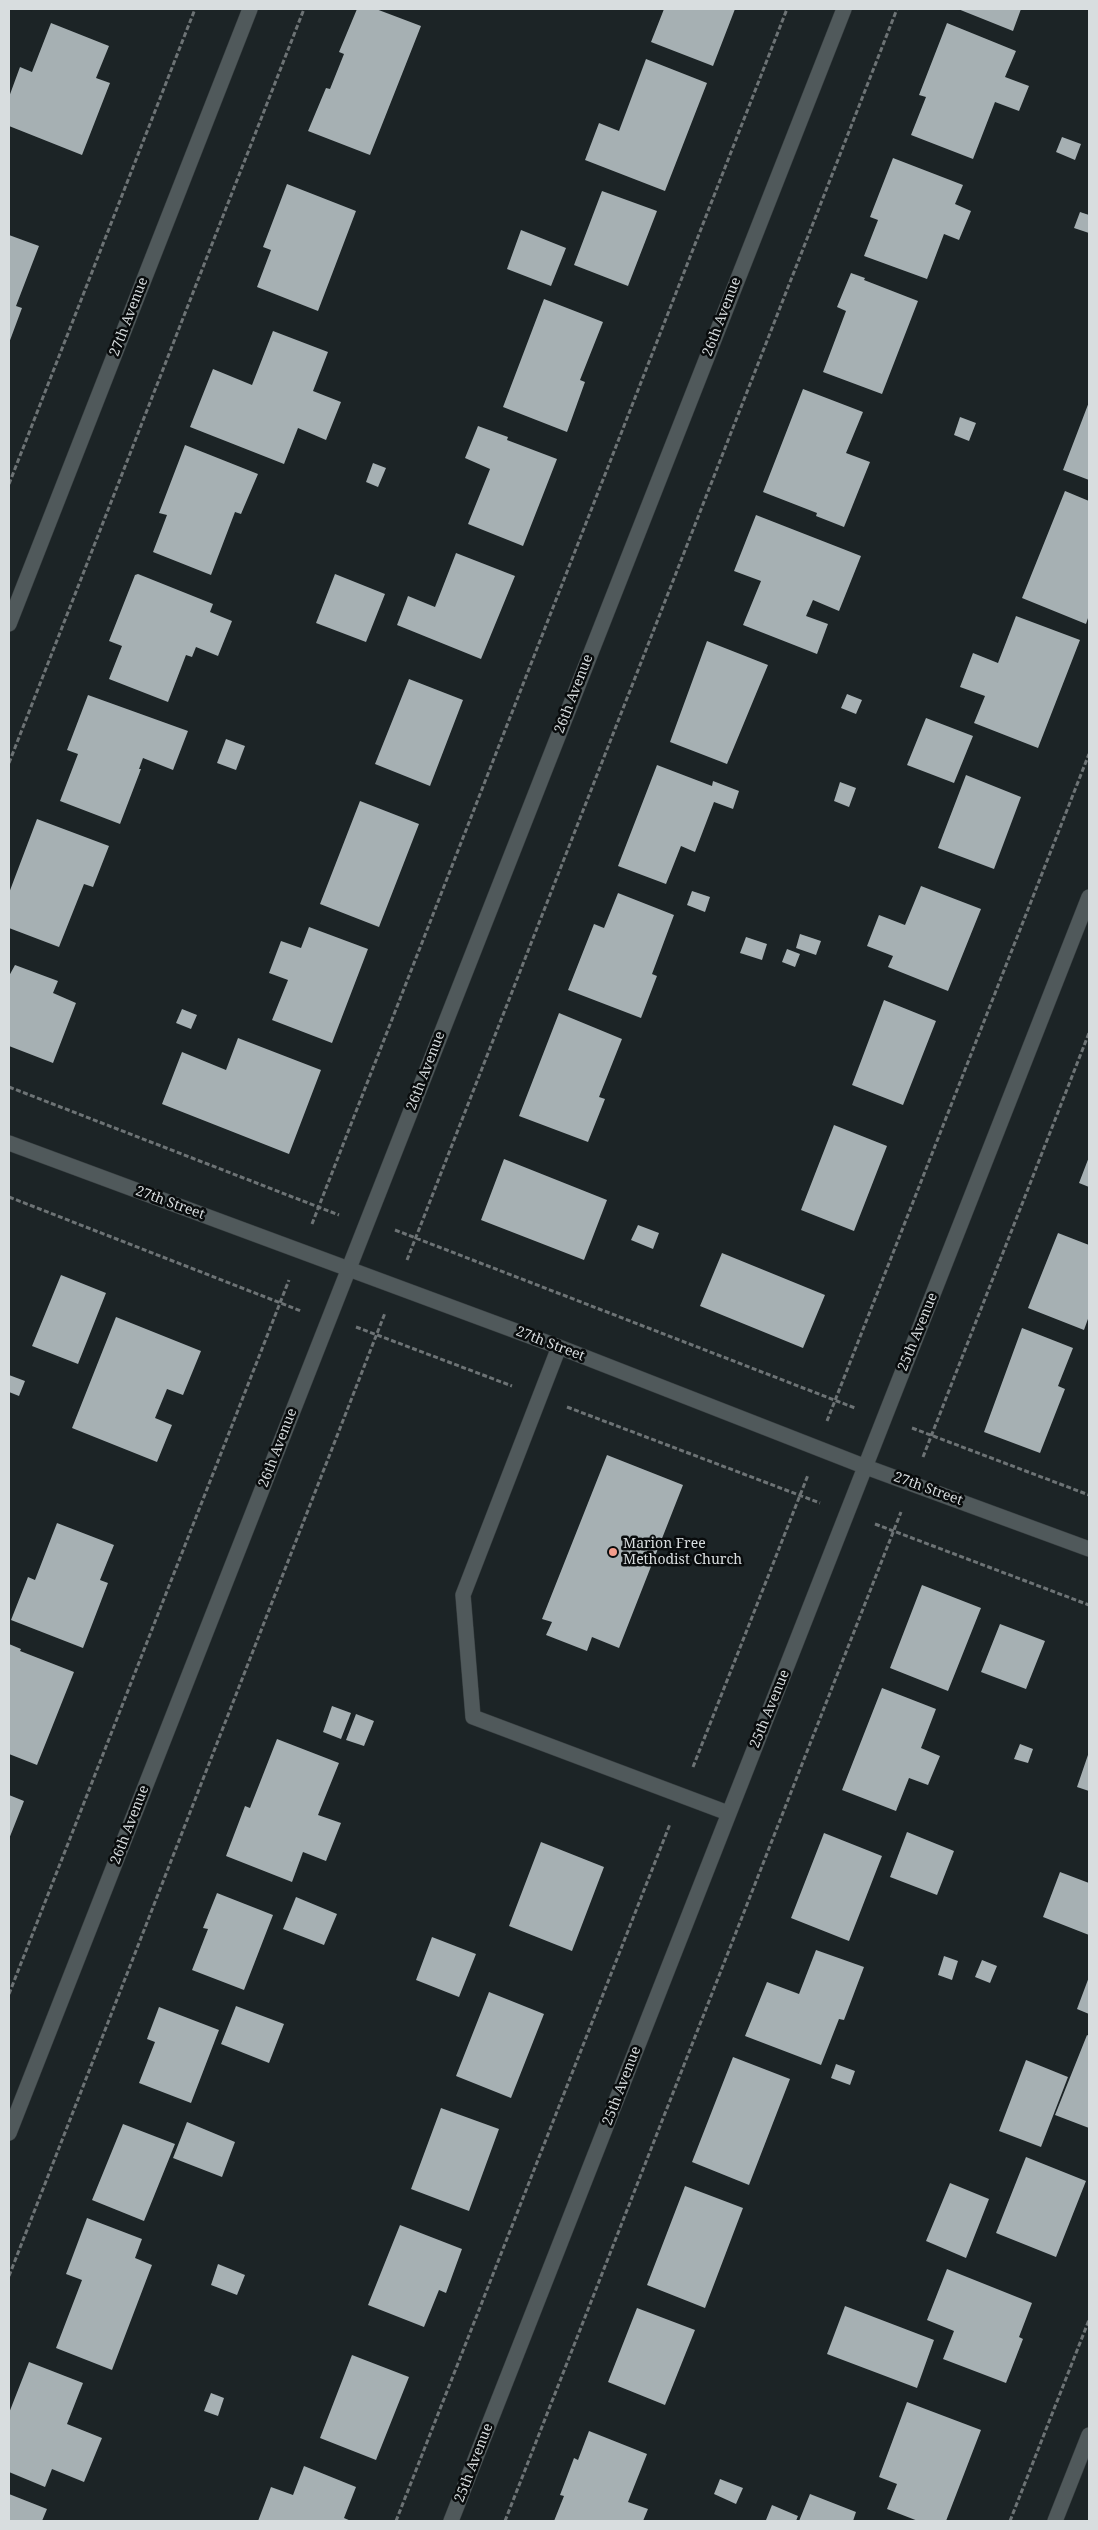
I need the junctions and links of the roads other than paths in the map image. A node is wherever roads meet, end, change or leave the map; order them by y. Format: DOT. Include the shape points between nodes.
graph roads {
  1 [pos="250,9"];
  2 [pos="844,9"];
  3 [pos="9,624"];
  4 [pos="1089,897"];
  5 [pos="9,1143"];
  6 [pos="348,1268"];
  7 [pos="559,1347"];
  8 [pos="866,1467"];
  9 [pos="1089,1549"];
  10 [pos="728,1813"];
  11 [pos="9,2133"];
  12 [pos="1089,2434"];
  13 [pos="451,2521"];
  14 [pos="1055,2521"];
  1 -- 3 [label="street, 27th Avenue"];
  2 -- 6 [label="street, 26th Avenue"];
  4 -- 8 [label="street, 25th Avenue"];
  5 -- 6 [label="street, 27th Street"];
  6 -- 7 [label="street, 27th Street"];
  6 -- 11 [label="street, 26th Avenue"];
  7 -- 8 [label="street, 27th Street"];
  7 -- 10 [label="street" via="463,1595 473,1717"];
  8 -- 9 [label="street, 27th Street"];
  8 -- 10 [label="street, 25th Avenue"];
  10 -- 13 [label="street, 25th Avenue"];
  12 -- 14 [label="street"];
}
